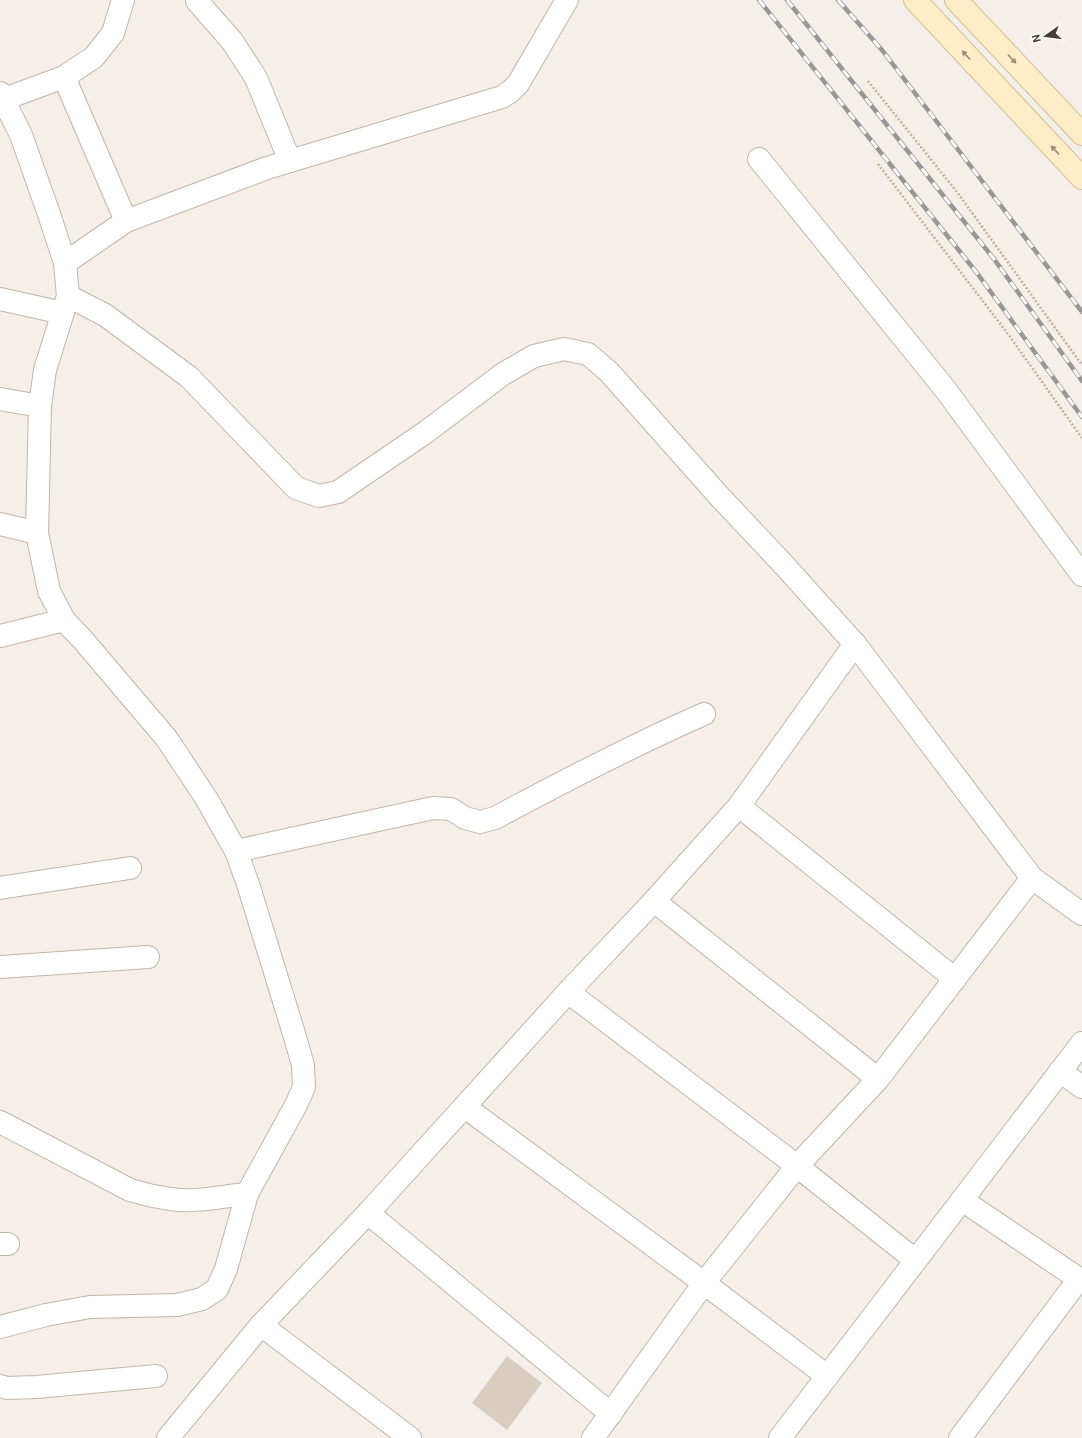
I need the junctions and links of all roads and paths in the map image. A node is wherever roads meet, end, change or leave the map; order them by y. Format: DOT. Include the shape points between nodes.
graph roads {
  1 [pos="123,0"];
  2 [pos="567,0"];
  3 [pos="915,0"];
  4 [pos="956,0"];
  5 [pos="197,1"];
  6 [pos="64,77"];
  7 [pos="868,81"];
  8 [pos="2,96"];
  9 [pos="1082,134"];
  10 [pos="759,159"];
  11 [pos="290,161"];
  12 [pos="878,164"];
  13 [pos="1082,178"];
  14 [pos="126,221"];
  15 [pos="65,263"];
  16 [pos="0,299"];
  17 [pos="66,305"];
  18 [pos="1082,365"];
  19 [pos="0,399"];
  20 [pos="40,406"];
  21 [pos="1082,438"];
  22 [pos="0,524"];
  23 [pos="38,533"];
  24 [pos="1082,575"];
  25 [pos="64,620"];
  26 [pos="0,636"];
  27 [pos="855,644"];
  28 [pos="704,714"];
  29 [pos="739,806"];
  30 [pos="236,851"];
  31 [pos="130,868"];
  32 [pos="1032,878"];
  33 [pos="0,888"];
  34 [pos="654,901"];
  35 [pos="1082,914"];
  36 [pos="148,957"];
  37 [pos="0,967"];
  38 [pos="955,978"];
  39 [pos="568,992"];
  40 [pos="1082,1043"];
  41 [pos="1060,1071"];
  42 [pos="878,1079"];
  43 [pos="1082,1087"];
  44 [pos="465,1106"];
  45 [pos="0,1122"];
  46 [pos="797,1166"];
  47 [pos="247,1194"];
  48 [pos="962,1200"];
  49 [pos="368,1213"];
  50 [pos="915,1260"];
  51 [pos="1081,1280"];
  52 [pos="704,1282"];
  53 [pos="261,1325"];
  54 [pos="0,1327"];
  55 [pos="156,1376"];
  56 [pos="827,1376"];
  57 [pos="0,1386"];
  58 [pos="611,1414"];
  59 [pos="168,1438"];
  60 [pos="410,1438"];
  61 [pos="593,1438"];
  62 [pos="780,1438"];
  63 [pos="960,1438"];
  1 -- 6 [label="street" via="113,33 94,57"];
  2 -- 11 [label="street" via="511,92 502,97"];
  13 -- 3 [label="street, one-way"];
  4 -- 9 [label="street, one-way"];
  5 -- 11 [label="street" via="232,41 256,78"];
  6 -- 8 [label="street"];
  6 -- 14 [label="street"];
  7 -- 18 [label="path" via="957,192"];
  8 -- 15 [label="street" via="21,135"];
  10 -- 24 [label="street" via="945,389"];
  11 -- 14 [label="street"];
  12 -- 21 [label="path" via="1008,334"];
  14 -- 15 [label="street"];
  15 -- 17 [label="street"];
  16 -- 17 [label="street"];
  17 -- 20 [label="street" via="45,370"];
  17 -- 27 [label="street" via="105,315 189,377 296,488 318,496 338,492 426,432 503,374 534,356 564,349 588,354 609,372"];
  19 -- 20 [label="street"];
  20 -- 23 [label="street"];
  22 -- 23 [label="street"];
  23 -- 25 [label="street" via="49,590"];
  25 -- 26 [label="street"];
  25 -- 30 [label="street" via="167,739 206,798"];
  27 -- 29 [label="street"];
  27 -- 32 [label="street"];
  28 -- 30 [label="street" via="595,765 495,818 480,822 465,818 451,809 433,808"];
  29 -- 34 [label="street"];
  29 -- 38 [label="street"];
  30 -- 47 [label="street" via="295,1037 303,1065 304,1087"];
  31 -- 33 [label="street"];
  32 -- 35 [label="street"];
  32 -- 38 [label="street"];
  34 -- 39 [label="street"];
  34 -- 42 [label="street"];
  36 -- 37 [label="street"];
  38 -- 42 [label="street"];
  39 -- 44 [label="street"];
  39 -- 46 [label="street"];
  40 -- 41 [label="street"];
  41 -- 43 [label="street"];
  41 -- 48 [label="street"];
  42 -- 46 [label="street"];
  44 -- 49 [label="street"];
  44 -- 52 [label="street"];
  45 -- 47 [label="street" via="140,1193 171,1200"];
  46 -- 50 [label="street"];
  46 -- 52 [label="street"];
  47 -- 54 [label="street" via="226,1269 217,1289 202,1300 177,1305 90,1307"];
  48 -- 50 [label="street"];
  48 -- 51 [label="street"];
  49 -- 53 [label="street"];
  49 -- 58 [label="street"];
  50 -- 56 [label="street"];
  51 -- 63 [label="street"];
  52 -- 56 [label="street"];
  52 -- 58 [label="street"];
  53 -- 59 [label="street"];
  53 -- 60 [label="street"];
  55 -- 57 [label="street" via="36,1387"];
  56 -- 62 [label="street"];
  58 -- 61 [label="street"];
}
